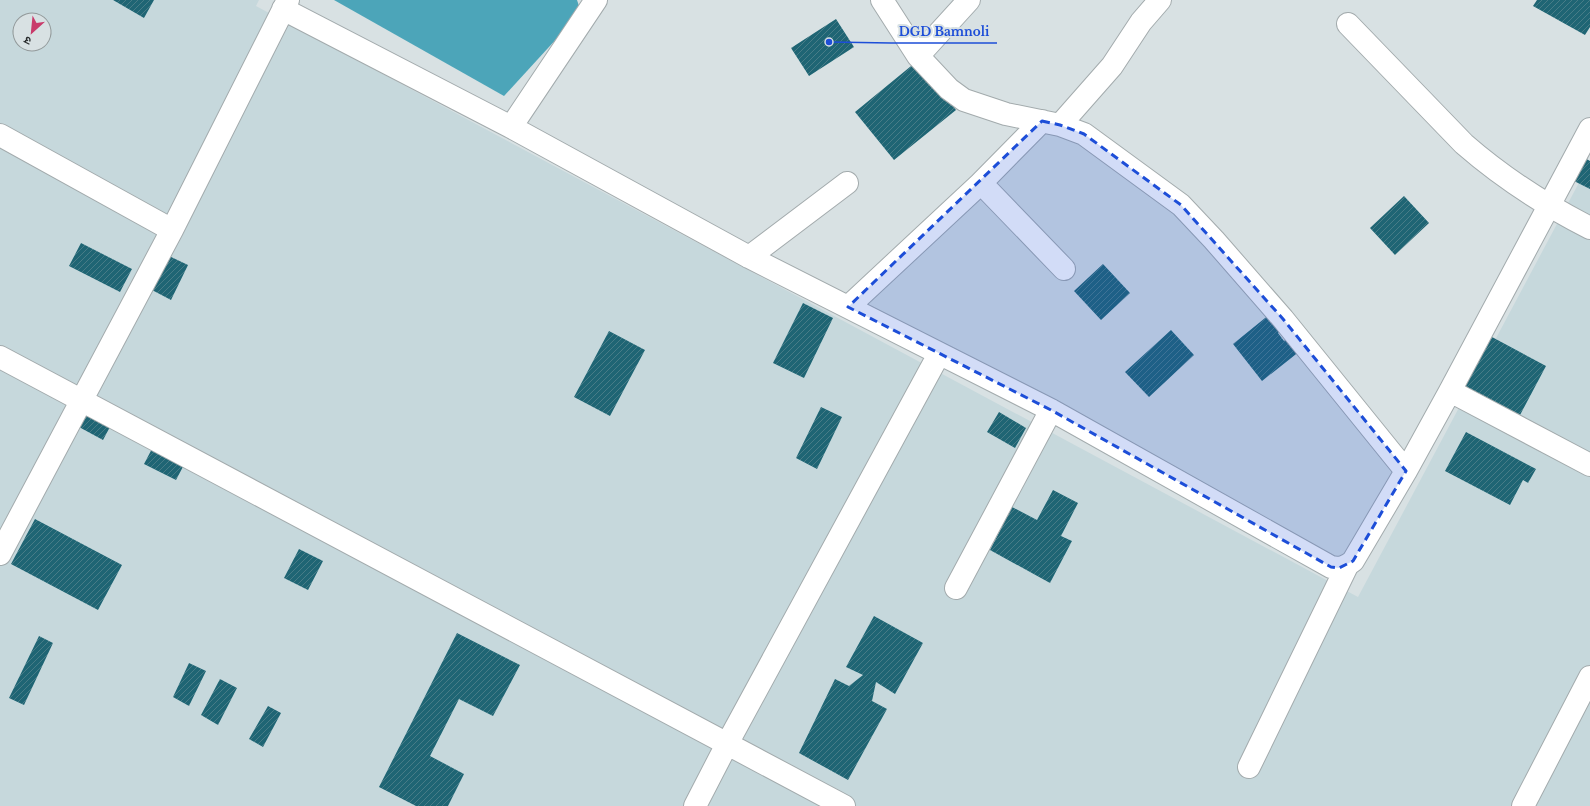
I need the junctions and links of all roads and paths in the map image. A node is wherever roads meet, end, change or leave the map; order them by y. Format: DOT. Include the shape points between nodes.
graph roads {
  1 [pos="596,0"];
  2 [pos="882,0"];
  3 [pos="969,0"];
  4 [pos="1160,0"];
  5 [pos="286,4"];
  6 [pos="1348,24"];
  7 [pos="918,56"];
  8 [pos="1051,123"];
  9 [pos="511,127"];
  10 [pos="1590,129"];
  11 [pos="0,135"];
  12 [pos="847,183"];
  13 [pos="981,183"];
  14 [pos="1548,206"];
  15 [pos="1590,228"];
  16 [pos="172,230"];
  17 [pos="749,257"];
  18 [pos="1064,269"];
  19 [pos="848,307"];
  20 [pos="939,354"];
  21 [pos="0,357"];
  22 [pos="1450,391"];
  23 [pos="81,400"];
  24 [pos="1051,410"];
  25 [pos="1590,465"];
  26 [pos="1406,471"];
  27 [pos="0,554"];
  28 [pos="1347,566"];
  29 [pos="956,588"];
  30 [pos="1590,677"];
  31 [pos="1584,704"];
  32 [pos="727,744"];
  33 [pos="1249,767"];
  34 [pos="695,806"];
  35 [pos="844,806"];
  36 [pos="1523,806"];
  1 -- 9 [label="street"];
  2 -- 7 [label="street"];
  3 -- 7 [label="street"];
  4 -- 8 [label="street" via="1141,22 1112,66"];
  5 -- 9 [label="street"];
  5 -- 16 [label="street"];
  6 -- 14 [label="street" via="1464,144 1483,161"];
  7 -- 8 [label="street" via="949,89 964,100 1006,114"];
  8 -- 13 [label="street"];
  8 -- 26 [label="street" via="1084,134 1181,205 1283,319"];
  9 -- 17 [label="street"];
  10 -- 14 [label="street"];
  11 -- 16 [label="street"];
  12 -- 17 [label="street"];
  13 -- 18 [label="street"];
  13 -- 19 [label="street"];
  14 -- 15 [label="street"];
  14 -- 22 [label="street"];
  16 -- 23 [label="street"];
  17 -- 19 [label="street"];
  19 -- 20 [label="street"];
  20 -- 24 [label="street"];
  20 -- 32 [label="street"];
  21 -- 23 [label="street"];
  22 -- 25 [label="street"];
  22 -- 26 [label="street"];
  23 -- 27 [label="street"];
  23 -- 32 [label="street"];
  24 -- 28 [label="street" via="1331,567"];
  24 -- 29 [label="street"];
  26 -- 28 [label="street"];
  28 -- 33 [label="street"];
  30 -- 31 [label="street"];
  31 -- 36 [label="street"];
  32 -- 34 [label="street"];
  32 -- 35 [label="street"];
}
